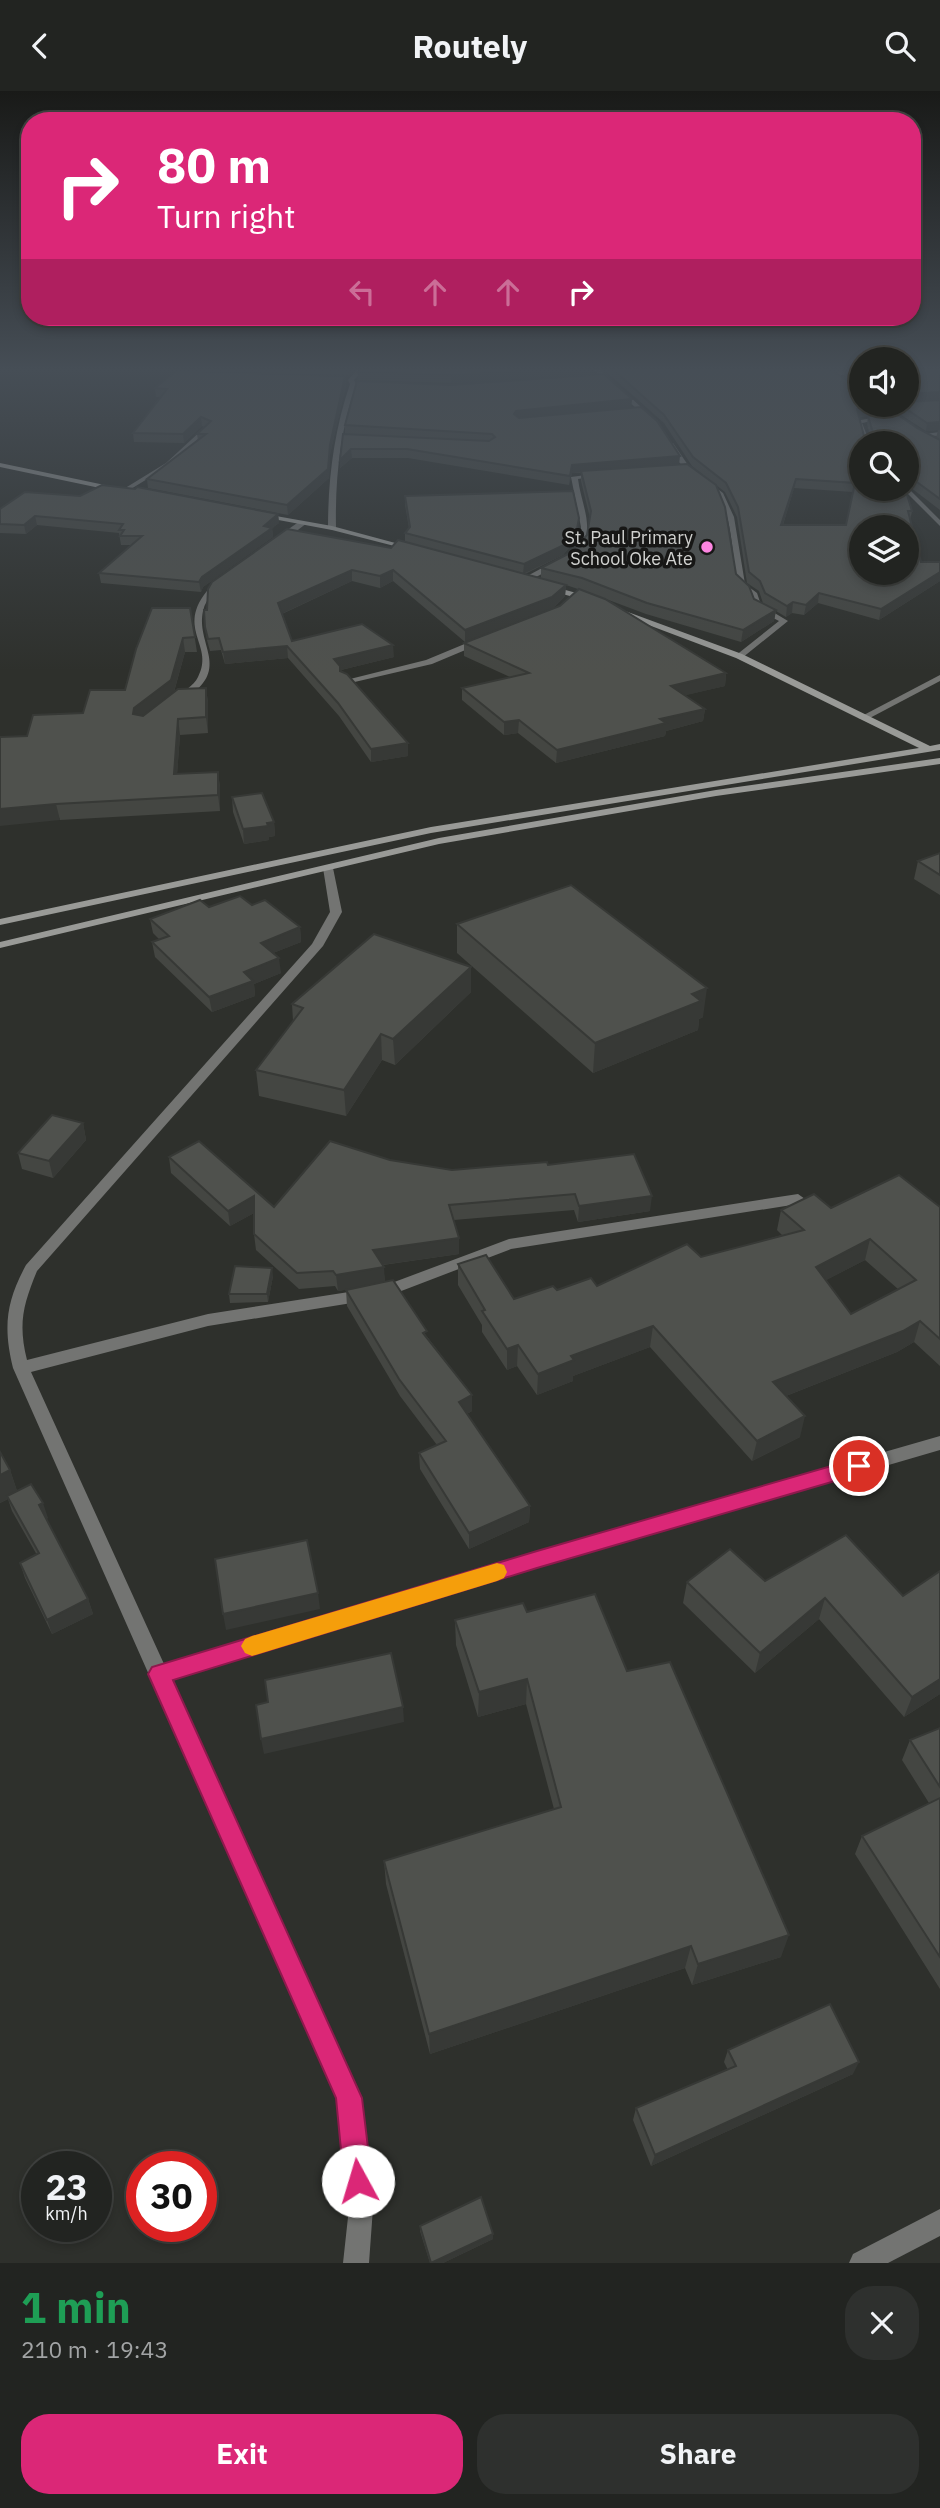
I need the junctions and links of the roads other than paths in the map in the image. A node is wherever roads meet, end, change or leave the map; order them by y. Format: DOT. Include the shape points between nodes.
graph roads {
  1 [pos="16,468"];
  2 [pos="160,468"];
  3 [pos="334,468"];
  4 [pos="688,469"];
  5 [pos="675,470"];
  6 [pos="610,474"];
  7 [pos="124,491"];
  8 [pos="142,494"];
  9 [pos="918,501"];
  10 [pos="249,513"];
  11 [pos="303,523"];
  12 [pos="940,524"];
  13 [pos="332,528"];
  14 [pos="271,545"];
  15 [pos="418,550"];
  16 [pos="229,576"];
  17 [pos="508,577"];
  18 [pos="522,581"];
  19 [pos="493,637"];
  20 [pos="739,656"];
  21 [pos="940,678"];
  22 [pos="346,681"];
  23 [pos="168,707"];
  24 [pos="863,718"];
  25 [pos="940,747"];
  26 [pos="928,748"];
  27 [pos="940,761"];
  28 [pos="328,868"];
  29 [pos="0,922"];
  30 [pos="0,945"];
  31 [pos="798,1199"];
  32 [pos="21,1369"];
  33 [pos="940,1443"];
  34 [pos="159,1674"];
  35 [pos="940,2222"];
  36 [pos="356,2263"];
  37 [pos="862,2263"];
  1 -- 7 [label="main road"];
  2 -- 7 [label="street"];
  3 -- 13 [label="street"];
  4 -- 5 [label="street"];
  4 -- 20 [label="street" via="720,493 730,517 741,585 754,595 757,605 785,621"];
  6 -- 18 [label="street" via="574,477 585,532 582,546 567,559"];
  7 -- 8 [label="main road"];
  9 -- 12 [label="street"];
  10 -- 11 [label="main road"];
  11 -- 13 [label="main road"];
  11 -- 14 [label="street"];
  13 -- 15 [label="main road"];
  16 -- 23 [label="street" via="208,591 198,612 208,664 202,680"];
  17 -- 18 [label="main road"];
  18 -- 20 [label="main road"];
  19 -- 22 [label="street" via="429,662"];
  20 -- 24 [label="main road"];
  21 -- 24 [label="street"];
  24 -- 26 [label="main road"];
  25 -- 26 [label="main road"];
  26 -- 29 [label="main road" via="431,830"];
  27 -- 28 [label="main road" via="716,793 439,841"];
  28 -- 30 [label="main road"];
  28 -- 32 [label="street" via="336,912 317,946 31,1269 15,1306 11,1333"];
  31 -- 32 [label="street" via="509,1244 383,1292 208,1320"];
  32 -- 34 [label="street"];
  33 -- 34 [label="street"];
  34 -- 36 [label="street" via="349,2098 361,2208"];
  35 -- 37 [label="street"];
}
